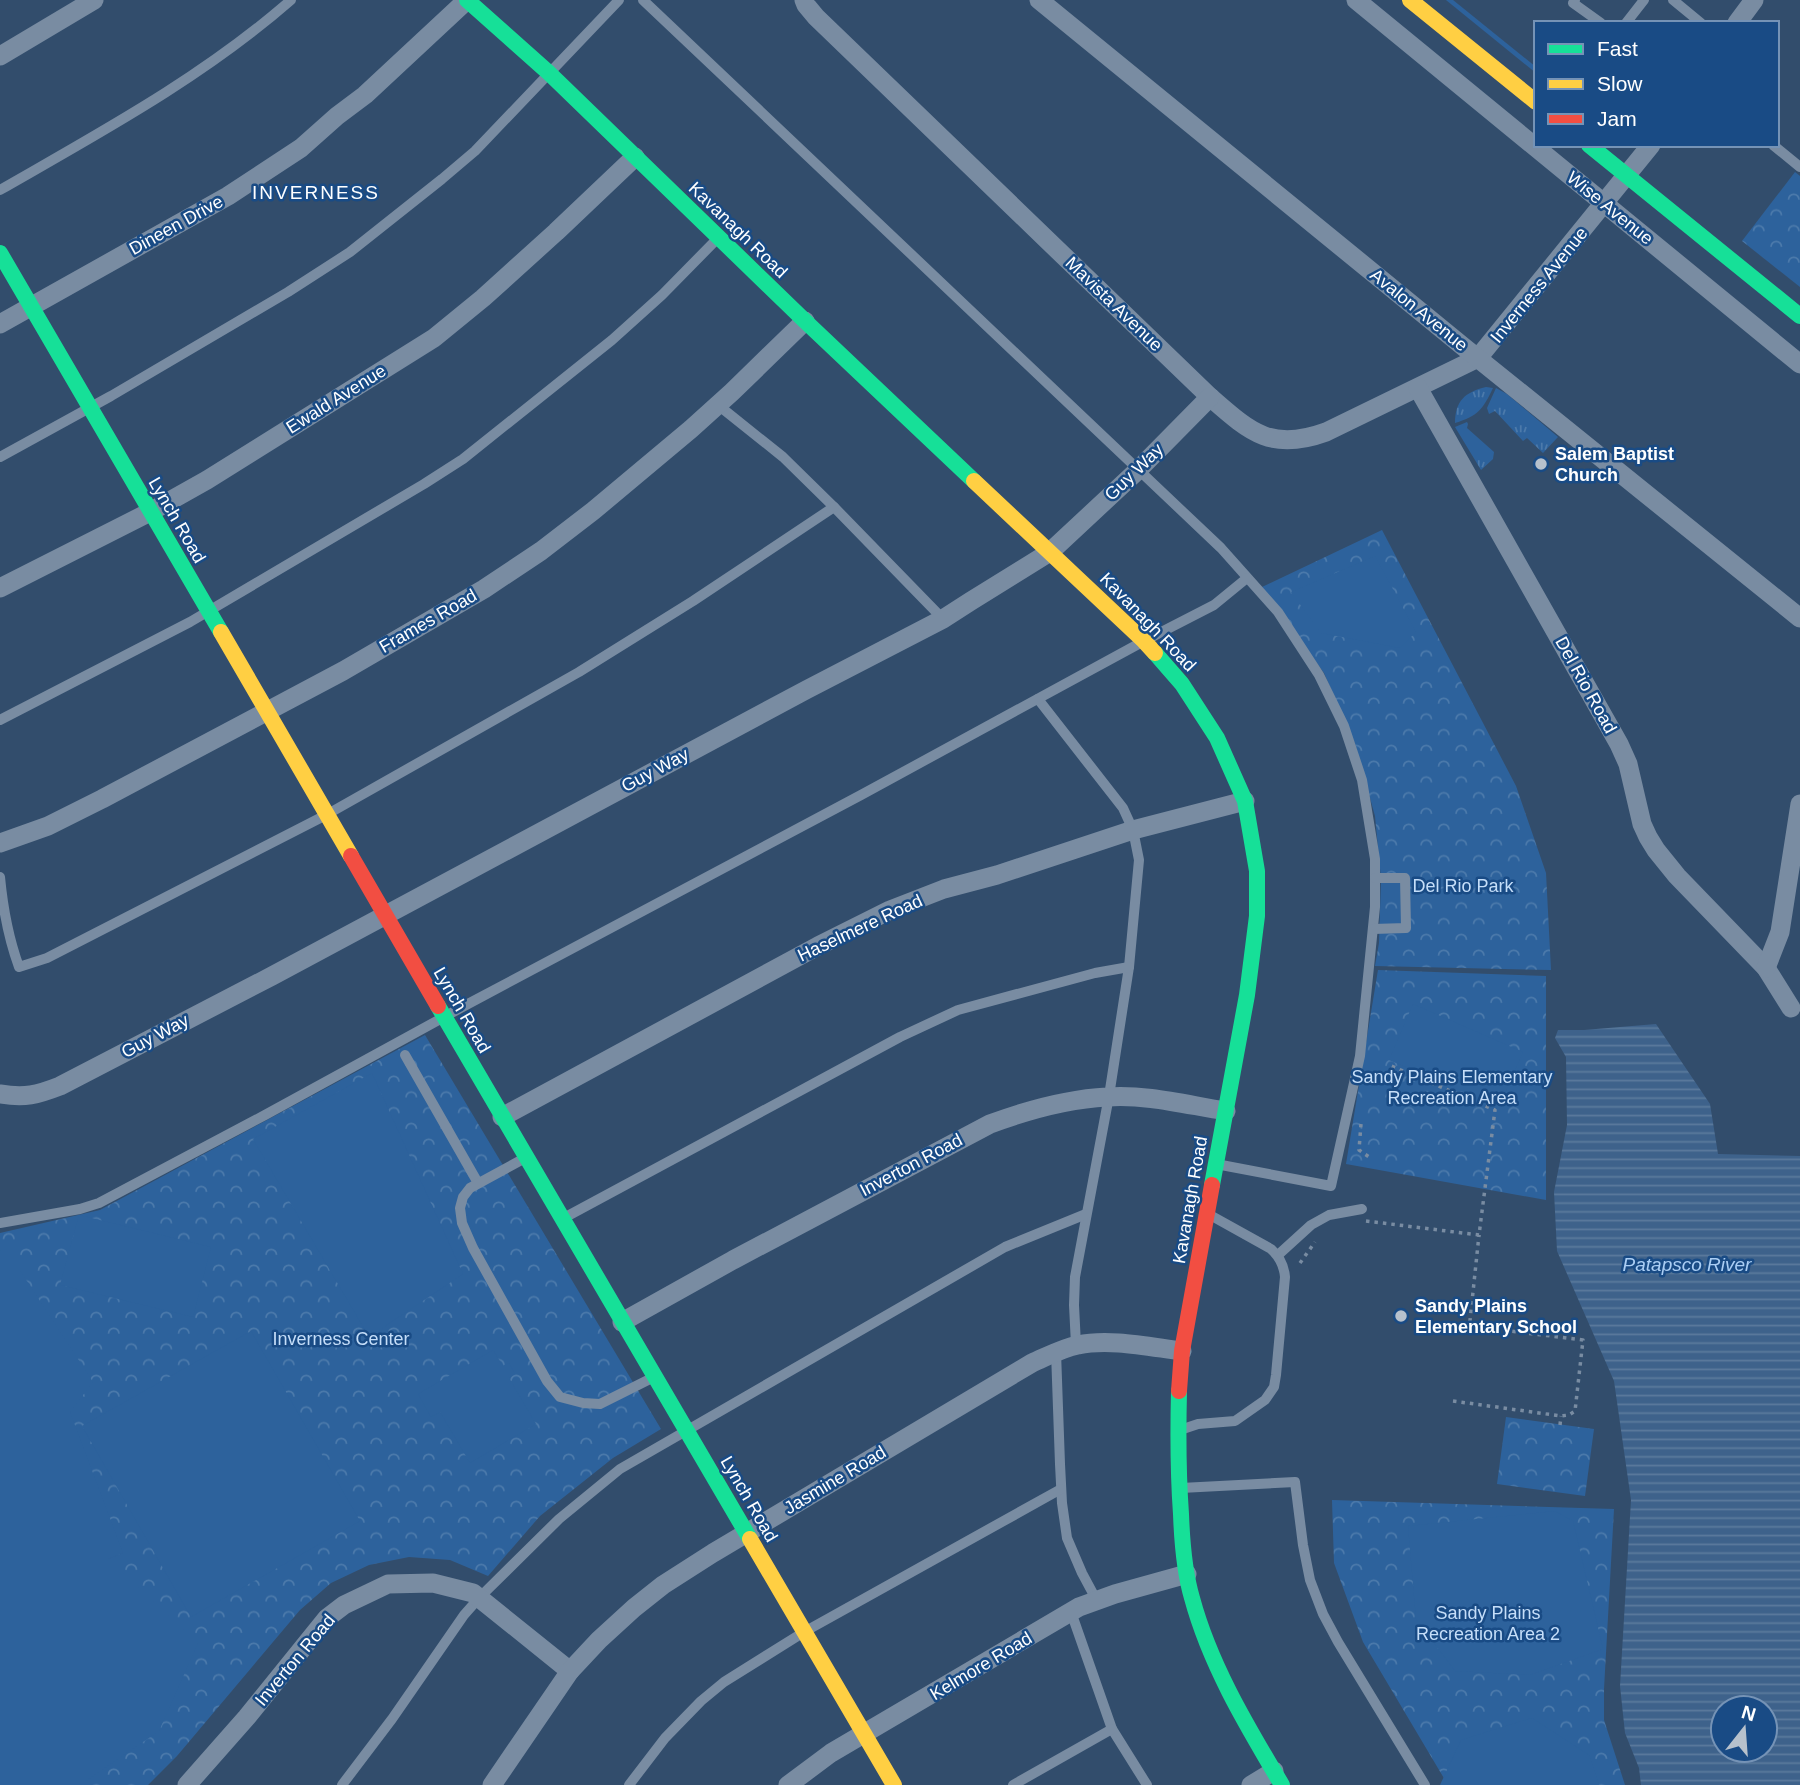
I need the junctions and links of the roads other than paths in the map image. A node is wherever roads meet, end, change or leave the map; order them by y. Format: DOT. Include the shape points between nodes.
graph roads {
  1 [pos="94,0"];
  2 [pos="291,0"];
  3 [pos="467,0"];
  4 [pos="619,0"];
  5 [pos="643,0"];
  6 [pos="804,0"];
  7 [pos="1039,0"];
  8 [pos="1356,0"];
  9 [pos="1410,0"];
  10 [pos="1575,0"];
  11 [pos="1644,0"];
  12 [pos="1673,0"];
  13 [pos="1754,0"];
  14 [pos="1598,21"];
  15 [pos="1628,21"];
  16 [pos="1699,21"];
  17 [pos="1738,21"];
  18 [pos="0,56"];
  19 [pos="549,74"];
  20 [pos="1534,100"];
  21 [pos="1534,146"];
  22 [pos="1535,147"];
  23 [pos="1591,147"];
  24 [pos="1649,147"];
  25 [pos="1776,147"];
  26 [pos="635,157"];
  27 [pos="1799,164"];
  28 [pos="1627,176"];
  29 [pos="0,190"];
  30 [pos="1605,204"];
  31 [pos="719,238"];
  32 [pos="0,253"];
  33 [pos="31,306"];
  34 [pos="1800,316"];
  35 [pos="805,321"];
  36 [pos="0,324"];
  37 [pos="1478,358"];
  38 [pos="1800,364"];
  39 [pos="1418,388"];
  40 [pos="1210,397"];
  41 [pos="718,404"];
  42 [pos="90,408"];
  43 [pos="0,457"];
  44 [pos="1138,470"];
  45 [pos="834,507"];
  46 [pos="150,512"];
  47 [pos="1049,552"];
  48 [pos="1247,578"];
  49 [pos="0,588"];
  50 [pos="208,612"];
  51 [pos="1800,618"];
  52 [pos="943,619"];
  53 [pos="1144,641"];
  54 [pos="1038,699"];
  55 [pos="266,711"];
  56 [pos="0,720"];
  57 [pos="1245,801"];
  58 [pos="1800,804"];
  59 [pos="326,815"];
  60 [pos="1133,831"];
  61 [pos="0,844"];
  62 [pos="0,877"];
  63 [pos="1375,878"];
  64 [pos="384,915"];
  65 [pos="1373,929"];
  66 [pos="1129,967"];
  67 [pos="1766,968"];
  68 [pos="1791,1008"];
  69 [pos="444,1017"];
  70 [pos="405,1055"];
  71 [pos="0,1094"];
  72 [pos="1109,1097"];
  73 [pos="1226,1111"];
  74 [pos="502,1117"];
  75 [pos="526,1158"];
  76 [pos="1216,1164"];
  77 [pos="478,1183"];
  78 [pos="1362,1209"];
  79 [pos="1207,1213"];
  80 [pos="1086,1214"];
  81 [pos="562,1219"];
  82 [pos="0,1223"];
  83 [pos="1278,1255"];
  84 [pos="622,1322"];
  85 [pos="1076,1345"];
  86 [pos="1182,1351"];
  87 [pos="1056,1352"];
  88 [pos="654,1377"];
  89 [pos="685,1430"];
  90 [pos="1178,1431"];
  91 [pos="1180,1488"];
  92 [pos="1061,1489"];
  93 [pos="747,1533"];
  94 [pos="1187,1574"];
  95 [pos="478,1598"];
  96 [pos="1097,1601"];
  97 [pos="1071,1612"];
  98 [pos="804,1632"];
  99 [pos="570,1671"];
  100 [pos="1112,1729"];
  101 [pos="865,1734"];
  102 [pos="1278,1778"];
  103 [pos="187,1785"];
  104 [pos="342,1785"];
  105 [pos="492,1785"];
  106 [pos="629,1785"];
  107 [pos="788,1785"];
  108 [pos="894,1785"];
  109 [pos="1013,1785"];
  110 [pos="1147,1785"];
  111 [pos="1251,1785"];
  112 [pos="1425,1785"];
  1 -- 18 [label="street"];
  2 -- 29 [label="lane" via="188,79"];
  3 -- 19 [label="street, Kavanagh Road"];
  3 -- 33 [label="street, Dineen Drive" via="301,148 228,196"];
  4 -- 19 [label="lane"];
  5 -- 44 [label="lane"];
  6 -- 40 [label="street, Mavista Avenue" via="816,17"];
  7 -- 37 [label="street, Avalon Avenue"];
  8 -- 21 [label="street, Wise Avenue"];
  9 -- 20 [label="street"];
  10 -- 14 [label="lane" via="1573,3"];
  11 -- 15 [label="lane"];
  12 -- 16 [label="lane"];
  13 -- 17 [label="street"];
  19 -- 26 [label="street, Kavanagh Road"];
  19 -- 42 [label="lane" via="475,151 350,252"];
  22 -- 30 [label="street, Wise Avenue"];
  23 -- 28 [label="street, Wise Avenue"];
  24 -- 28 [label="street, Inverness Avenue"];
  25 -- 27 [label="lane"];
  26 -- 31 [label="street, Kavanagh Road"];
  26 -- 46 [label="street, Ewald Avenue" via="502,282 434,338"];
  28 -- 30 [label="street, Inverness Avenue"];
  28 -- 34 [label="street, Wise Avenue"];
  30 -- 37 [label="street, Inverness Avenue"];
  30 -- 38 [label="street, Wise Avenue"];
  31 -- 35 [label="street, Kavanagh Road"];
  31 -- 50 [label="lane" via="622,331 463,459"];
  32 -- 33 [label="street, Lynch Road"];
  33 -- 36 [label="street, Dineen Drive"];
  33 -- 42 [label="street, Lynch Road"];
  35 -- 41 [label="street, Frames Road"];
  35 -- 47 [label="street, Kavanagh Road"];
  37 -- 39 [label="street, Mavista Avenue"];
  37 -- 51 [label="street, Avalon Avenue"];
  39 -- 40 [label="street, Mavista Avenue" via="1326,432 1292,441 1254,432"];
  39 -- 67 [label="street, Del Rio Road" via="1619,744 1648,837 1677,876"];
  40 -- 44 [label="street, Guy Way"];
  41 -- 45 [label="lane" via="783,457"];
  41 -- 55 [label="street, Frames Road" via="541,551 484,589"];
  42 -- 43 [label="lane"];
  42 -- 46 [label="street, Lynch Road"];
  44 -- 47 [label="street, Guy Way"];
  44 -- 48 [label="lane"];
  45 -- 52 [label="lane"];
  45 -- 59 [label="lane" via="579,672"];
  46 -- 49 [label="street, Ewald Avenue"];
  46 -- 50 [label="street, Lynch Road"];
  47 -- 52 [label="street, Guy Way"];
  47 -- 53 [label="street, Kavanagh Road"];
  48 -- 53 [label="lane" via="1214,605"];
  48 -- 63 [label="lane" via="1278,612 1319,675 1344,726 1362,780"];
  50 -- 55 [label="street, Lynch Road"];
  50 -- 56 [label="lane"];
  52 -- 64 [label="street, Guy Way"];
  53 -- 54 [label="lane"];
  53 -- 57 [label="street, Kavanagh Road" via="1210,725"];
  54 -- 60 [label="lane" via="1123,808"];
  54 -- 69 [label="lane"];
  55 -- 59 [label="street, Lynch Road"];
  55 -- 61 [label="street, Frames Road" via="48,826"];
  57 -- 60 [label="street, Haselmere Road"];
  57 -- 73 [label="street, Kavanagh Road" via="1257,872 1257,916"];
  58 -- 67 [label="street" via="1780,932"];
  59 -- 62 [label="lane" via="47,958 19,967 3,911"];
  59 -- 64 [label="street, Lynch Road"];
  60 -- 66 [label="lane" via="1139,860"];
  60 -- 74 [label="street, Haselmere Road" via="890,910"];
  63 -- 65 [label="lane"];
  63 -- 65 [label="lane" via="1405,878 1406,928"];
  64 -- 69 [label="street, Lynch Road"];
  64 -- 71 [label="street, Guy Way" via="60,1086 35,1096"];
  65 -- 76 [label="lane" via="1360,1056 1331,1186"];
  66 -- 72 [label="lane"];
  66 -- 81 [label="lane" via="948,1014"];
  67 -- 68 [label="street, Del Rio Road"];
  69 -- 74 [label="street, Lynch Road"];
  69 -- 82 [label="lane" via="99,1203"];
  70 -- 77 [label="lane"];
  72 -- 73 [label="street, Inverton Road"];
  72 -- 80 [label="lane"];
  72 -- 84 [label="street, Inverton Road" via="1028,1110 990,1124"];
  73 -- 76 [label="street, Kavanagh Road"];
  74 -- 75 [label="street, Lynch Road"];
  75 -- 77 [label="lane"];
  75 -- 81 [label="street, Lynch Road"];
  76 -- 79 [label="street, Kavanagh Road"];
  77 -- 88 [label="lane" via="463,1198 462,1223 547,1381 561,1397 600,1404"];
  78 -- 83 [label="lane" via="1329,1215"];
  79 -- 83 [label="lane"];
  79 -- 86 [label="street, Kavanagh Road"];
  80 -- 85 [label="lane" via="1075,1277"];
  80 -- 89 [label="lane" via="1005,1247"];
  81 -- 84 [label="street, Lynch Road"];
  83 -- 90 [label="lane" via="1284,1277 1274,1387 1265,1400 1235,1421"];
  84 -- 88 [label="street, Lynch Road"];
  85 -- 86 [label="street, Jasmine Road" via="1112,1343"];
  85 -- 87 [label="street, Jasmine Road"];
  86 -- 90 [label="street, Kavanagh Road"];
  87 -- 92 [label="lane"];
  87 -- 93 [label="street, Jasmine Road"];
  88 -- 89 [label="street, Lynch Road"];
  89 -- 93 [label="street, Lynch Road"];
  89 -- 95 [label="lane" via="620,1469 582,1499"];
  90 -- 91 [label="street, Kavanagh Road"];
  91 -- 94 [label="street, Kavanagh Road"];
  91 -- 112 [label="lane" via="1295,1482 1310,1580 1323,1614"];
  92 -- 96 [label="lane" via="1067,1538"];
  92 -- 98 [label="lane"];
  93 -- 98 [label="street, Lynch Road"];
  93 -- 99 [label="street, Jasmine Road" via="663,1585"];
  94 -- 96 [label="street, Kelmore Road"];
  94 -- 102 [label="street, Kavanagh Road" via="1223,1681"];
  95 -- 99 [label="street, Inverton Road"];
  95 -- 103 [label="street, Inverton Road" via="451,1587 411,1582 388,1584 344,1605 327,1618"];
  95 -- 104 [label="lane"];
  96 -- 97 [label="street, Kelmore Road"];
  97 -- 100 [label="lane"];
  97 -- 101 [label="street, Kelmore Road"];
  98 -- 101 [label="street, Lynch Road"];
  98 -- 106 [label="lane" via="701,1701"];
  99 -- 105 [label="street, Jasmine Road"];
  100 -- 109 [label="lane"];
  100 -- 110 [label="lane"];
  101 -- 107 [label="street, Kelmore Road"];
  101 -- 108 [label="street, Lynch Road"];
  102 -- 111 [label="street"];
}
